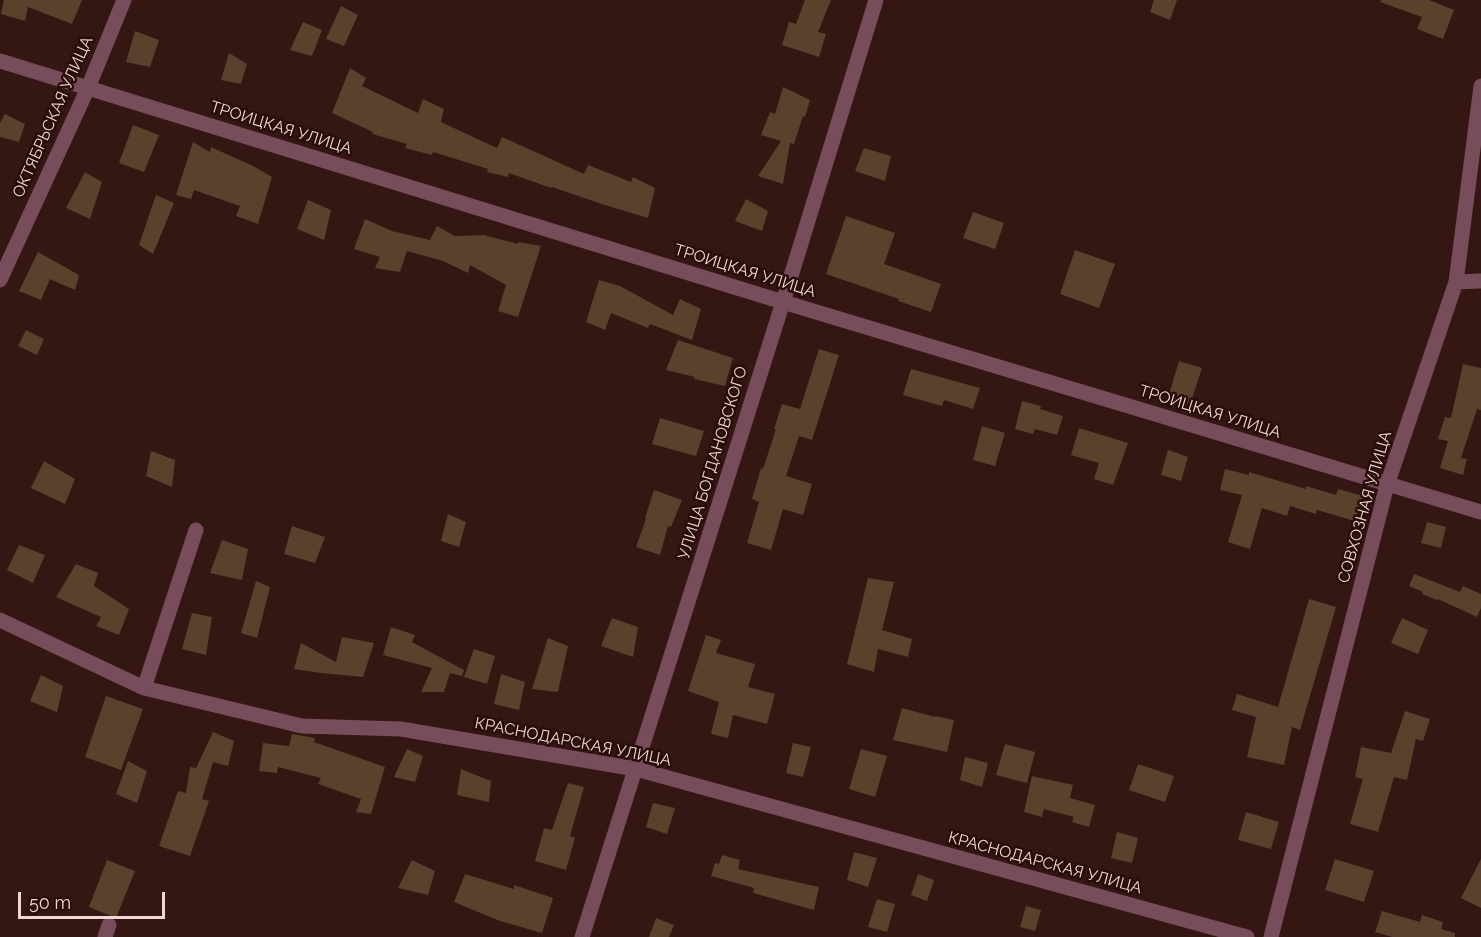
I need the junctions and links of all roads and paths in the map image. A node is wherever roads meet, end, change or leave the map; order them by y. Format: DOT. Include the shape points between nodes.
graph roads {
  1 [pos="124,0"];
  2 [pos="876,0"];
  3 [pos="0,61"];
  4 [pos="1481,86"];
  5 [pos="88,88"];
  6 [pos="0,280"];
  7 [pos="1481,281"];
  8 [pos="1456,282"];
  9 [pos="783,302"];
  10 [pos="1387,485"];
  11 [pos="1481,512"];
  12 [pos="196,530"];
  13 [pos="0,620"];
  14 [pos="144,688"];
  15 [pos="636,769"];
  16 [pos="582,937"];
  17 [pos="1247,937"];
  18 [pos="1271,937"];
  1 -- 5 [label="street, ОКТЯБРЬСКАЯ УЛИЦА"];
  2 -- 9 [label="street, УЛИЦА БОГДАНОВСКОГО"];
  3 -- 5 [label="street, ТРОИЦКАЯ УЛИЦА"];
  4 -- 8 [label="street, СОВХОЗНАЯ УЛИЦА"];
  5 -- 6 [label="street, ОКТЯБРЬСКАЯ УЛИЦА"];
  5 -- 9 [label="street, ТРОИЦКАЯ УЛИЦА"];
  7 -- 8 [label="street"];
  8 -- 10 [label="street, СОВХОЗНАЯ УЛИЦА"];
  9 -- 10 [label="street, ТРОИЦКАЯ УЛИЦА"];
  9 -- 15 [label="street, УЛИЦА БОГДАНОВСКОГО"];
  10 -- 11 [label="street, ТРОИЦКАЯ УЛИЦА"];
  10 -- 18 [label="street, СОВХОЗНАЯ УЛИЦА"];
  12 -- 14 [label="street"];
  13 -- 14 [label="street, КРАСНОДАРСКАЯ УЛИЦА"];
  14 -- 15 [label="street, КРАСНОДАРСКАЯ УЛИЦА" via="302,726 401,729"];
  15 -- 16 [label="street, УЛИЦА БОГДАНОВСКОГО"];
  15 -- 17 [label="street, КРАСНОДАРСКАЯ УЛИЦА"];
}
